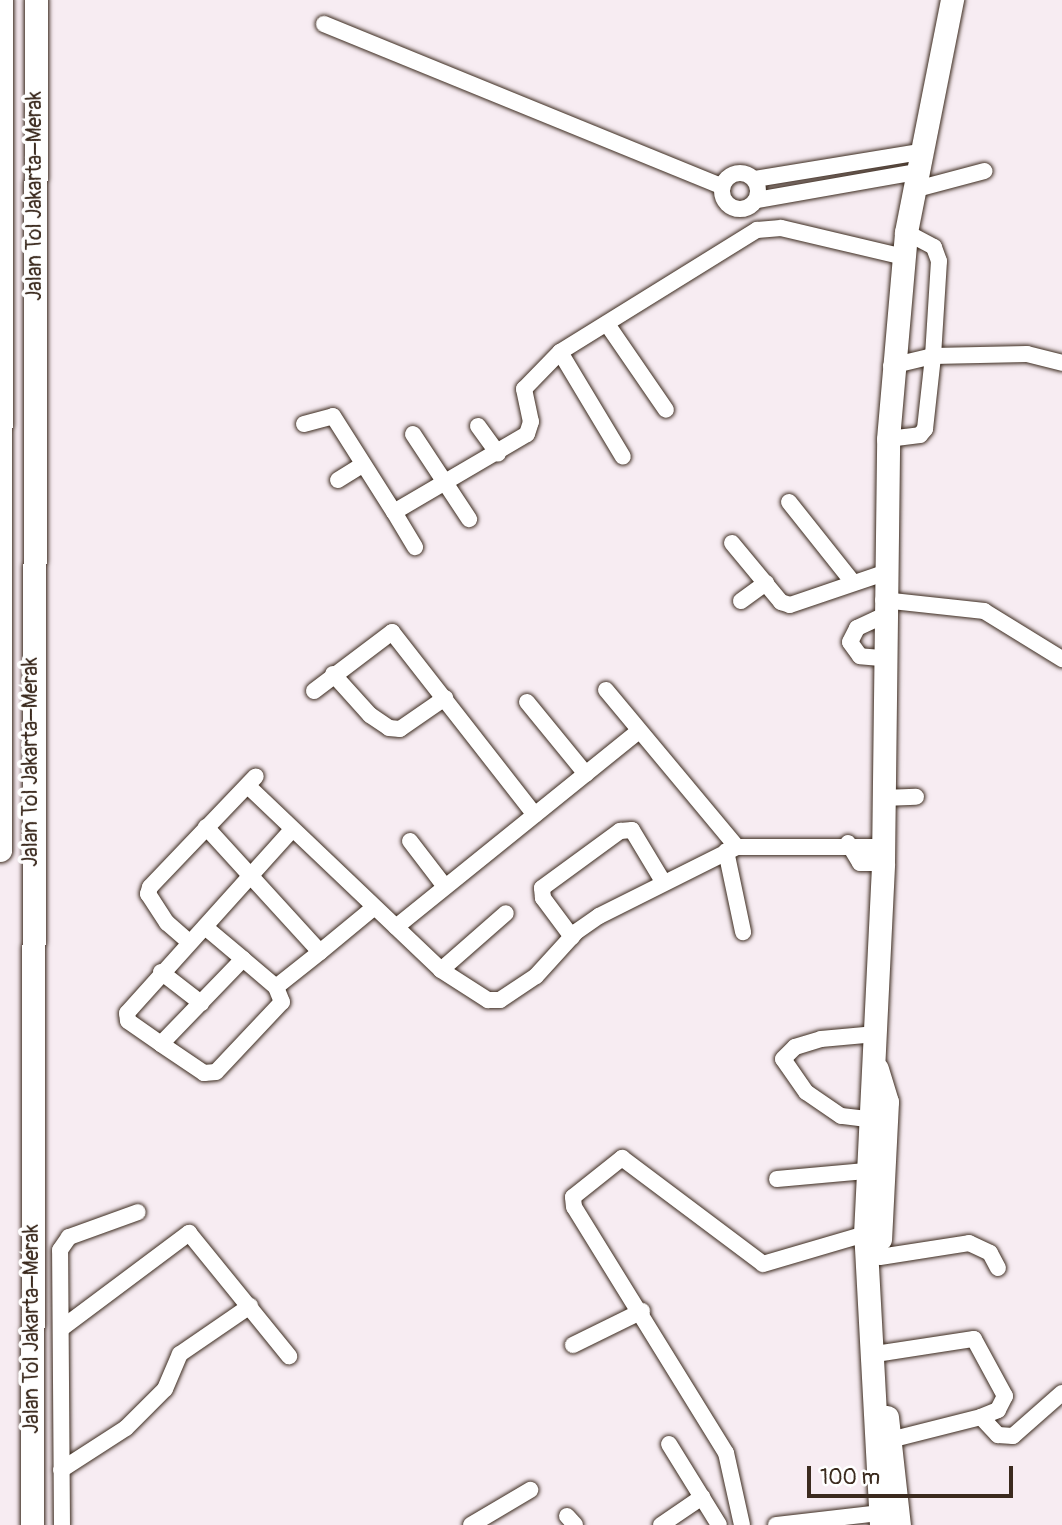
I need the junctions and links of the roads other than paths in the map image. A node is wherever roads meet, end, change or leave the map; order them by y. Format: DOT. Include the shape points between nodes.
graph roads {
  1 [pos="1,0"];
  2 [pos="36,0"];
  3 [pos="952,0"];
  4 [pos="324,24"];
  5 [pos="916,171"];
  6 [pos="985,171"];
  7 [pos="755,178"];
  8 [pos="721,186"];
  9 [pos="757,200"];
  10 [pos="906,232"];
  11 [pos="904,257"];
  12 [pos="607,324"];
  13 [pos="560,352"];
  14 [pos="933,356"];
  15 [pos="1062,363"];
  16 [pos="891,366"];
  17 [pos="666,410"];
  18 [pos="304,424"];
  19 [pos="478,426"];
  20 [pos="413,434"];
  21 [pos="888,439"];
  22 [pos="498,454"];
  23 [pos="623,457"];
  24 [pos="362,465"];
  25 [pos="338,480"];
  26 [pos="447,482"];
  27 [pos="789,502"];
  28 [pos="394,512"];
  29 [pos="469,519"];
  30 [pos="732,543"];
  31 [pos="415,547"];
  32 [pos="884,573"];
  33 [pos="851,580"];
  34 [pos="765,583"];
  35 [pos="741,601"];
  36 [pos="883,608"];
  37 [pos="881,659"];
  38 [pos="1062,659"];
  39 [pos="333,674"];
  40 [pos="606,690"];
  41 [pos="314,691"];
  42 [pos="445,698"];
  43 [pos="527,702"];
  44 [pos="639,731"];
  45 [pos="586,774"];
  46 [pos="916,797"];
  47 [pos="883,798"];
  48 [pos="535,815"];
  49 [pos="206,827"];
  50 [pos="292,830"];
  51 [pos="410,841"];
  52 [pos="731,849"];
  53 [pos="0,850"];
  54 [pos="883,855"];
  55 [pos="248,876"];
  56 [pos="662,880"];
  57 [pos="443,884"];
  58 [pos="372,909"];
  59 [pos="506,913"];
  60 [pos="205,927"];
  61 [pos="396,927"];
  62 [pos="743,933"];
  63 [pos="572,937"];
  64 [pos="188,941"];
  65 [pos="320,952"];
  66 [pos="243,959"];
  67 [pos="440,970"];
  68 [pos="161,972"];
  69 [pos="276,987"];
  70 [pos="201,1003"];
  71 [pos="876,1034"];
  72 [pos="161,1044"];
  73 [pos="875,1064"];
  74 [pos="867,1119"];
  75 [pos="866,1171"];
  76 [pos="777,1179"];
  77 [pos="138,1212"];
  78 [pos="864,1234"];
  79 [pos="880,1257"];
  80 [pos="998,1268"];
  81 [pos="250,1306"];
  82 [pos="642,1311"];
  83 [pos="62,1328"];
  84 [pos="573,1345"];
  85 [pos="882,1353"];
  86 [pos="289,1356"];
  87 [pos="1062,1393"];
  88 [pos="981,1417"];
  89 [pos="890,1440"];
  90 [pos="669,1444"];
  91 [pos="61,1470"];
  92 [pos="530,1490"];
  93 [pos="702,1497"];
  94 [pos="886,1521"];
  95 [pos="32,1525"];
  96 [pos="62,1525"];
  97 [pos="471,1525"];
  98 [pos="661,1525"];
  99 [pos="719,1525"];
  100 [pos="742,1525"];
  101 [pos="776,1525"];
  1 -- 53 [label="highway, Jalan Tol Jakarta–Merak"];
  2 -- 95 [label="highway, Jalan Tol Jakarta–Merak"];
  3 -- 5 [label="highway"];
  4 -- 8 [label="street"];
  5 -- 6 [label="street"];
  5 -- 7 [label="street"];
  5 -- 9 [label="street"];
  5 -- 10 [label="highway"];
  7 -- 8 [label="street" via="743,172 729,175"];
  7 -- 9 [label="street"];
  8 -- 9 [label="street" via="723,200 733,209 747,209"];
  10 -- 11 [label="highway"];
  10 -- 14 [label="street" via="934,247 939,261"];
  11 -- 12 [label="street" via="770,227"];
  11 -- 16 [label="highway"];
  12 -- 13 [label="street"];
  12 -- 17 [label="street"];
  13 -- 22 [label="street" via="524,389 531,422 527,434"];
  13 -- 23 [label="street"];
  14 -- 15 [label="street" via="1027,354"];
  14 -- 16 [label="street"];
  14 -- 21 [label="street" via="925,429 920,435"];
  16 -- 21 [label="highway"];
  18 -- 24 [label="street" via="333,416"];
  19 -- 22 [label="street"];
  20 -- 26 [label="street"];
  21 -- 32 [label="highway"];
  22 -- 26 [label="street"];
  24 -- 25 [label="street"];
  24 -- 28 [label="street"];
  26 -- 28 [label="street"];
  26 -- 29 [label="street"];
  27 -- 33 [label="street"];
  28 -- 31 [label="street"];
  30 -- 34 [label="street"];
  32 -- 33 [label="street"];
  32 -- 36 [label="highway"];
  33 -- 34 [label="street" via="790,604"];
  34 -- 35 [label="street"];
  36 -- 37 [label="highway"];
  36 -- 37 [label="street" via="857,628 850,642 860,656"];
  36 -- 38 [label="street" via="984,611"];
  37 -- 47 [label="highway"];
  39 -- 41 [label="street"];
  39 -- 42 [label="street" via="370,715 389,728 400,729"];
  39 -- 42 [label="street" via="391,632"];
  40 -- 44 [label="street"];
  42 -- 48 [label="street"];
  43 -- 45 [label="street"];
  44 -- 45 [label="street"];
  44 -- 52 [label="street"];
  45 -- 48 [label="street"];
  46 -- 47 [label="street"];
  47 -- 54 [label="highway"];
  48 -- 57 [label="street"];
  49 -- 50 [label="street" via="253,782"];
  49 -- 55 [label="street"];
  49 -- 64 [label="street" via="148,894 167,923"];
  50 -- 55 [label="street"];
  50 -- 58 [label="street"];
  51 -- 57 [label="street"];
  52 -- 54 [label="street" via="848,843 860,863"];
  52 -- 56 [label="street"];
  52 -- 62 [label="street"];
  54 -- 71 [label="highway"];
  55 -- 60 [label="street"];
  55 -- 65 [label="street"];
  56 -- 63 [label="street"];
  56 -- 63 [label="street" via="632,830 620,831 542,888 543,898"];
  57 -- 61 [label="street"];
  58 -- 61 [label="street"];
  58 -- 65 [label="street"];
  59 -- 67 [label="street"];
  60 -- 64 [label="street"];
  60 -- 66 [label="street"];
  61 -- 67 [label="street"];
  63 -- 67 [label="street" via="555,960 500,1000 474,995"];
  64 -- 68 [label="street"];
  65 -- 69 [label="street"];
  66 -- 69 [label="street"];
  66 -- 70 [label="street"];
  68 -- 70 [label="street"];
  68 -- 72 [label="street" via="127,1013 128,1021"];
  69 -- 72 [label="street" via="282,1002 216,1072 204,1073"];
  70 -- 72 [label="street"];
  71 -- 73 [label="highway"];
  71 -- 74 [label="street" via="821,1039 795,1046 783,1059 806,1092 841,1116"];
  73 -- 74 [label="highway"];
  73 -- 79 [label="highway" via="887,1102"];
  74 -- 75 [label="highway"];
  75 -- 76 [label="street"];
  75 -- 78 [label="highway"];
  77 -- 83 [label="street" via="69,1237 62,1246"];
  78 -- 82 [label="street" via="763,1264 622,1158 572,1204"];
  78 -- 94 [label="highway"];
  79 -- 80 [label="street" via="969,1243 990,1253"];
  79 -- 85 [label="highway"];
  81 -- 83 [label="street" via="189,1233"];
  81 -- 86 [label="street"];
  81 -- 91 [label="street" via="180,1354 165,1389 126,1428"];
  82 -- 84 [label="street"];
  82 -- 100 [label="street" via="726,1454"];
  83 -- 91 [label="street"];
  85 -- 88 [label="street" via="974,1339 1005,1396 998,1410"];
  85 -- 89 [label="highway"];
  87 -- 88 [label="street" via="1013,1436 998,1435"];
  88 -- 89 [label="street"];
  89 -- 94 [label="highway"];
  90 -- 93 [label="street"];
  91 -- 96 [label="street"];
  92 -- 97 [label="street"];
  93 -- 98 [label="street"];
  93 -- 99 [label="street"];
  94 -- 101 [label="street"];
}
